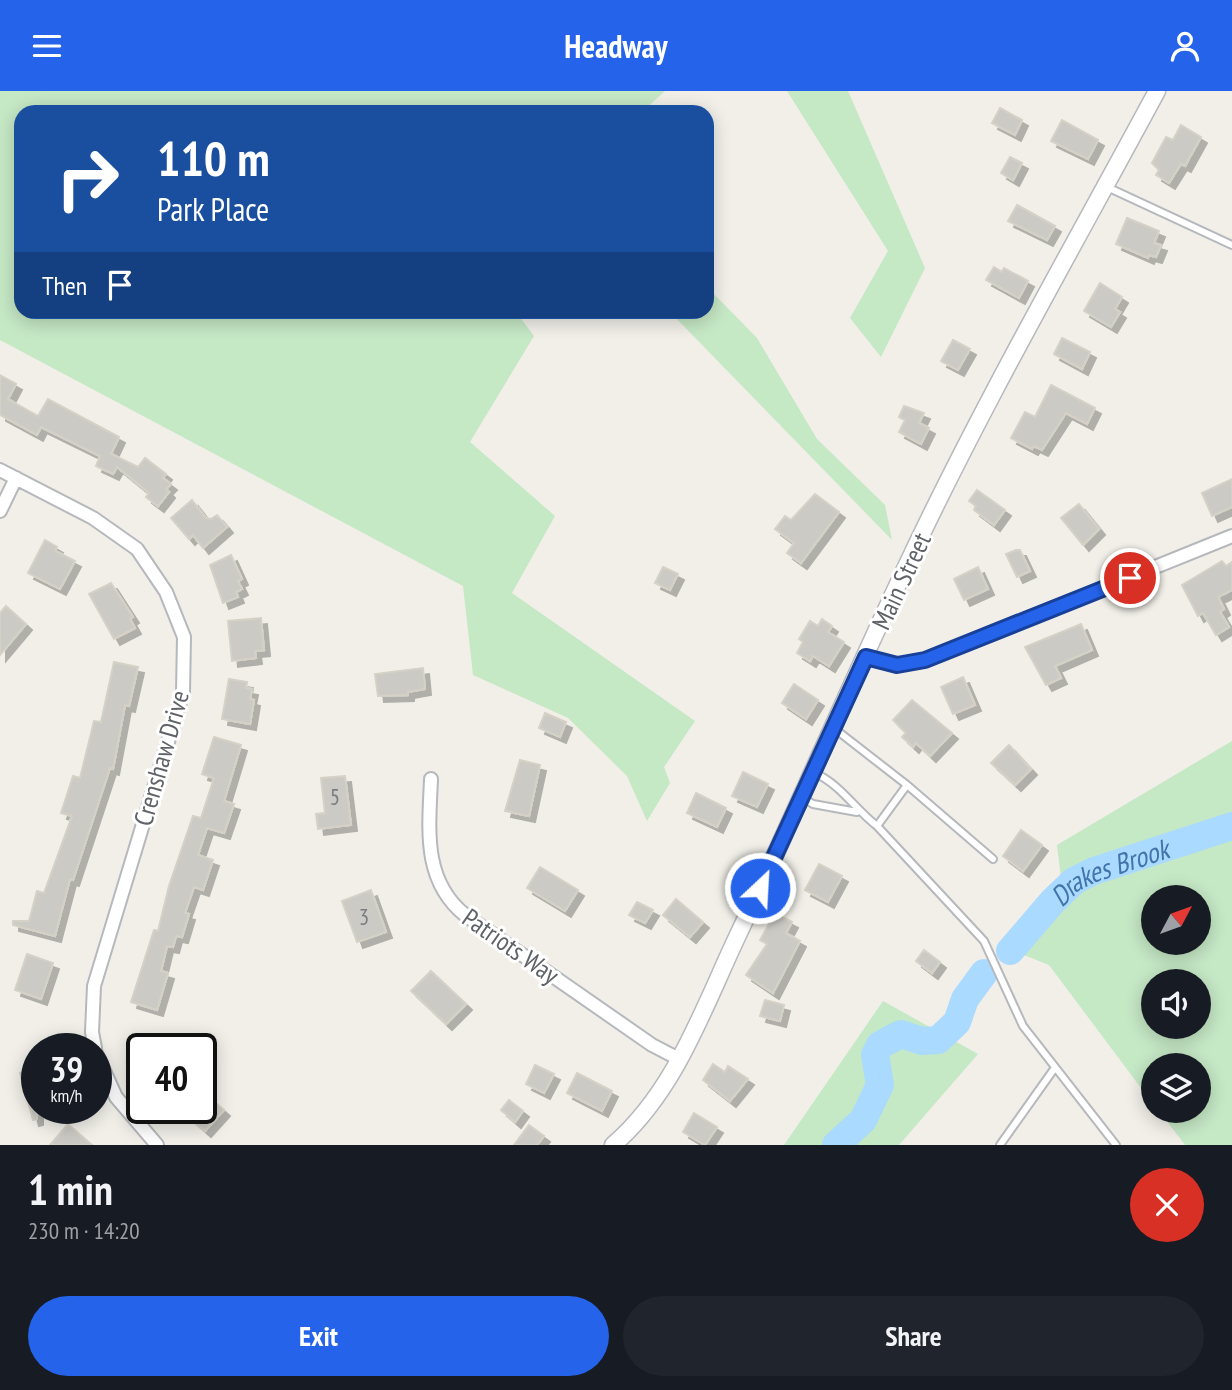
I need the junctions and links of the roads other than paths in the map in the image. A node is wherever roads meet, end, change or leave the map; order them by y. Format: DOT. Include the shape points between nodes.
graph roads {
  1 [pos="1157,91"];
  2 [pos="1105,186"];
  3 [pos="1232,245"];
  4 [pos="0,470"];
  5 [pos="16,478"];
  6 [pos="0,511"];
  7 [pos="1232,536"];
  8 [pos="866,657"];
  9 [pos="835,729"];
  10 [pos="815,773"];
  11 [pos="431,779"];
  12 [pos="907,785"];
  13 [pos="803,798"];
  14 [pos="857,812"];
  15 [pos="877,826"];
  16 [pos="993,859"];
  17 [pos="94,1033"];
  18 [pos="679,1059"];
  19 [pos="1055,1069"];
  20 [pos="112,1088"];
  21 [pos="158,1145"];
  22 [pos="613,1145"];
  23 [pos="1000,1145"];
  24 [pos="1116,1145"];
  1 -- 2 [label="street, Main Street"];
  2 -- 3 [label="lane"];
  2 -- 8 [label="street, Main Street" via="907,564"];
  4 -- 5 [label="street, Crenshaw Drive"];
  5 -- 6 [label="street"];
  5 -- 17 [label="street, Crenshaw Drive" via="93,518 137,549 166,592 184,637 183,692 93,986"];
  7 -- 8 [label="street" via="925,660 897,665"];
  8 -- 9 [label="street, Main Street"];
  9 -- 10 [label="street, Main Street"];
  9 -- 12 [label="lane"];
  10 -- 13 [label="street, Main Street"];
  10 -- 14 [label="lane" via="846,795"];
  11 -- 18 [label="street, Patriots Way" via="431,857 447,899"];
  12 -- 15 [label="lane"];
  12 -- 16 [label="lane"];
  13 -- 14 [label="lane"];
  13 -- 18 [label="street, Main Street"];
  14 -- 15 [label="lane"];
  15 -- 19 [label="lane" via="984,941 1023,1026"];
  18 -- 22 [label="street, Main Street" via="650,1109"];
  19 -- 23 [label="lane"];
  19 -- 24 [label="lane"];
  20 -- 21 [label="street, Crenshaw Drive"];
}
